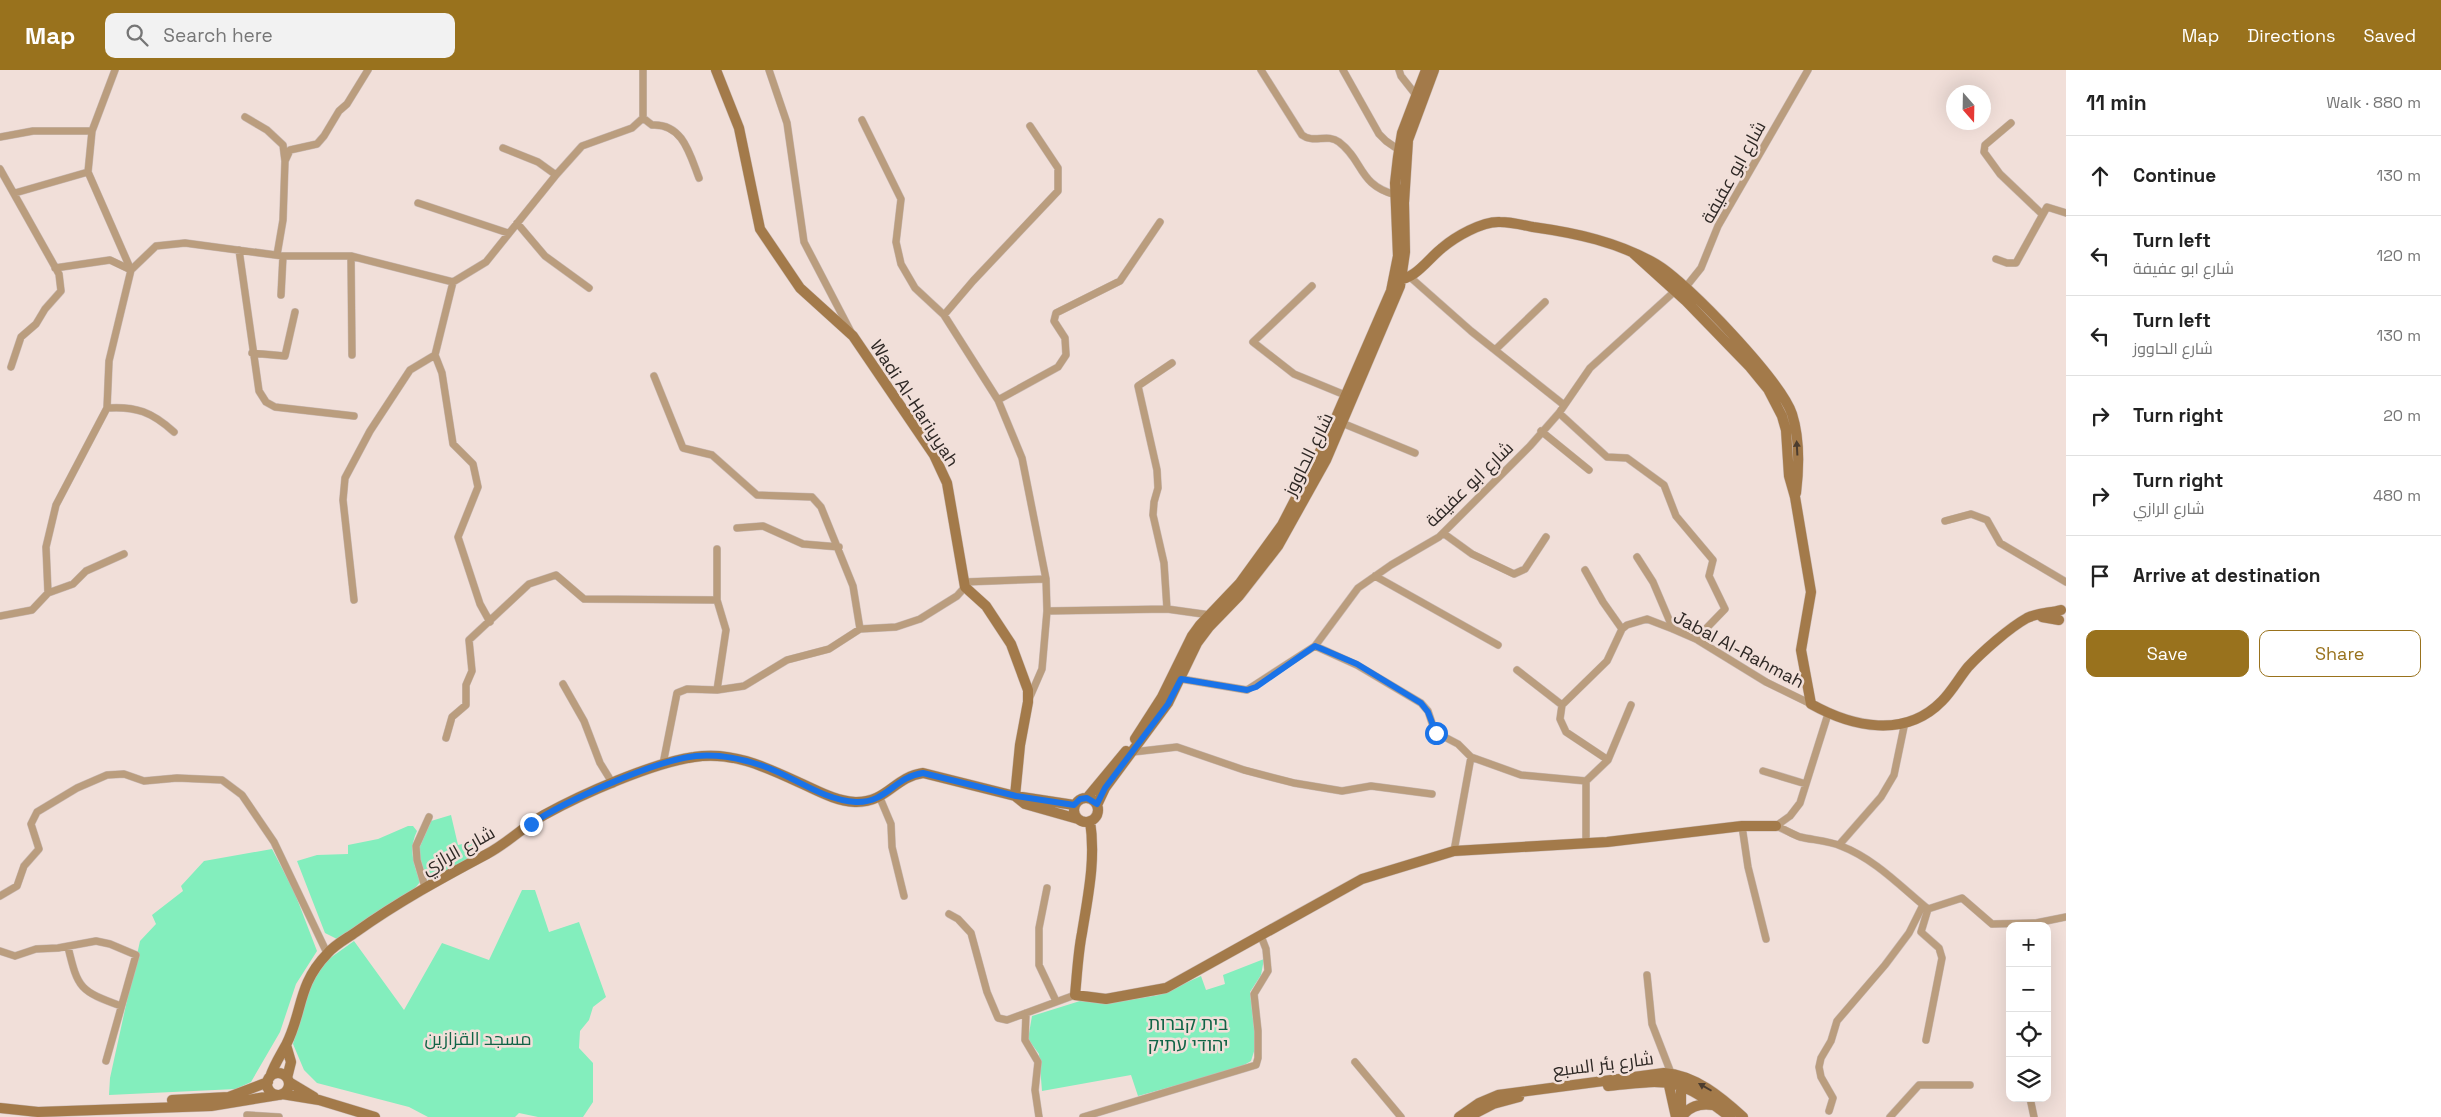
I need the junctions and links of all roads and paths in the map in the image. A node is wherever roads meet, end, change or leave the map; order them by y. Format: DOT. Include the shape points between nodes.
graph roads {
  1 [pos="115,70"];
  2 [pos="368,70"];
  3 [pos="642,70"];
  4 [pos="716,70"];
  5 [pos="769,70"];
  6 [pos="1261,70"];
  7 [pos="1343,70"];
  8 [pos="1399,70"];
  9 [pos="1426,70"];
  10 [pos="1434,70"];
  11 [pos="1808,70"];
  12 [pos="1416,95"];
  13 [pos="245,117"];
  14 [pos="643,118"];
  15 [pos="862,120"];
  16 [pos="2011,123"];
  17 [pos="1030,126"];
  18 [pos="92,131"];
  19 [pos="0,137"];
  20 [pos="502,148"];
  21 [pos="1399,150"];
  22 [pos="285,161"];
  23 [pos="0,169"];
  24 [pos="88,172"];
  25 [pos="556,175"];
  26 [pos="699,178"];
  27 [pos="15,193"];
  28 [pos="1396,194"];
  29 [pos="418,203"];
  30 [pos="2066,213"];
  31 [pos="2042,214"];
  32 [pos="1160,222"];
  33 [pos="517,223"];
  34 [pos="508,233"];
  35 [pos="239,250"];
  36 [pos="280,255"];
  37 [pos="351,256"];
  38 [pos="1996,259"];
  39 [pos="55,268"];
  40 [pos="130,270"];
  41 [pos="1402,279"];
  42 [pos="453,282"];
  43 [pos="1312,286"];
  44 [pos="589,288"];
  45 [pos="1680,289"];
  46 [pos="281,295"];
  47 [pos="1545,302"];
  48 [pos="295,312"];
  49 [pos="944,315"];
  50 [pos="853,336"];
  51 [pos="1495,350"];
  52 [pos="252,353"];
  53 [pos="435,354"];
  54 [pos="352,355"];
  55 [pos="1172,363"];
  56 [pos="11,367"];
  57 [pos="654,376"];
  58 [pos="1345,395"];
  59 [pos="998,400"];
  60 [pos="1564,405"];
  61 [pos="106,408"];
  62 [pos="1559,413"];
  63 [pos="354,416"];
  64 [pos="1342,423"];
  65 [pos="1541,431"];
  66 [pos="174,432"];
  67 [pos="1415,453"];
  68 [pos="1589,470"];
  69 [pos="1945,520"];
  70 [pos="737,528"];
  71 [pos="1443,533"];
  72 [pos="1546,538"];
  73 [pos="839,547"];
  74 [pos="717,549"];
  75 [pos="124,554"];
  76 [pos="1637,557"];
  77 [pos="1584,570"];
  78 [pos="1375,576"];
  79 [pos="1046,579"];
  80 [pos="2066,582"];
  81 [pos="965,584"];
  82 [pos="48,593"];
  83 [pos="354,600"];
  84 [pos="717,600"];
  85 [pos="1167,609"];
  86 [pos="1046,611"];
  87 [pos="1210,615"];
  88 [pos="0,616"];
  89 [pos="2063,616"];
  90 [pos="490,622"];
  91 [pos="860,629"];
  92 [pos="1622,629"];
  93 [pos="1673,629"];
  94 [pos="1696,639"];
  95 [pos="1498,645"];
  96 [pos="1315,646"];
  97 [pos="1518,670"];
  98 [pos="1181,679"];
  99 [pos="563,684"];
  100 [pos="717,690"];
  101 [pos="1028,702"];
  102 [pos="1811,704"];
  103 [pos="1562,705"];
  104 [pos="1631,705"];
  105 [pos="1828,714"];
  106 [pos="1905,722"];
  107 [pos="446,738"];
  108 [pos="1133,752"];
  109 [pos="1472,757"];
  110 [pos="1608,760"];
  111 [pos="663,764"];
  112 [pos="1763,771"];
  113 [pos="1586,781"];
  114 [pos="613,784"];
  115 [pos="1806,784"];
  116 [pos="1432,794"];
  117 [pos="1016,796"];
  118 [pos="880,798"];
  119 [pos="1087,798"];
  120 [pos="1097,804"];
  121 [pos="1074,805"];
  122 [pos="429,817"];
  123 [pos="1078,819"];
  124 [pos="1090,821"];
  125 [pos="1742,826"];
  126 [pos="1776,826"];
  127 [pos="1586,842"];
  128 [pos="1839,845"];
  129 [pos="1454,851"];
  130 [pos="425,887"];
  131 [pos="1047,888"];
  132 [pos="0,896"];
  133 [pos="904,896"];
  134 [pos="1926,907"];
  135 [pos="949,914"];
  136 [pos="2066,917"];
  137 [pos="2045,922"];
  138 [pos="2006,924"];
  139 [pos="1262,936"];
  140 [pos="1766,939"];
  141 [pos="68,947"];
  142 [pos="0,951"];
  143 [pos="327,953"];
  144 [pos="1647,975"];
  145 [pos="1075,995"];
  146 [pos="1056,1001"];
  147 [pos="121,1006"];
  148 [pos="1026,1013"];
  149 [pos="1926,1040"];
  150 [pos="286,1045"];
  151 [pos="106,1061"];
  152 [pos="1355,1062"];
  153 [pos="1670,1077"];
  154 [pos="269,1080"];
  155 [pos="288,1080"];
  156 [pos="1681,1085"];
  157 [pos="1970,1085"];
  158 [pos="280,1095"];
  159 [pos="319,1100"];
  160 [pos="248,1102"];
  161 [pos="2031,1102"];
  162 [pos="1714,1105"];
  163 [pos="195,1106"];
  164 [pos="0,1108"];
  165 [pos="1829,1112"];
  166 [pos="93,1113"];
  167 [pos="246,1116"];
  168 [pos="184,1117"];
  169 [pos="280,1117"];
  170 [pos="375,1117"];
  171 [pos="1039,1117"];
  172 [pos="1083,1117"];
  173 [pos="1401,1117"];
  174 [pos="1459,1117"];
  175 [pos="1470,1117"];
  176 [pos="1676,1117"];
  177 [pos="1681,1117"];
  178 [pos="1730,1117"];
  179 [pos="1743,1117"];
  180 [pos="1890,1117"];
  181 [pos="2034,1117"];
  1 -- 18 [label="street"];
  2 -- 22 [label="street" via="317,144 290,150"];
  3 -- 14 [label="street"];
  4 -- 50 [label="main road, Wadi Al-Hariyyah" via="739,128 760,229 800,288"];
  5 -- 50 [label="street" via="787,124 804,242"];
  6 -- 28 [label="street" via="1302,135 1308,139 1336,140 1375,187"];
  7 -- 21 [label="street" via="1379,134"];
  8 -- 12 [label="street"];
  9 -- 12 [label="main road"];
  10 -- 41 [label="main road, شارع الحاووز" via="1408,140"];
  11 -- 45 [label="street, شارع ابو عفيفة" via="1718,226 1701,268"];
  12 -- 21 [label="main road"];
  13 -- 22 [label="street" via="267,130 283,145"];
  14 -- 25 [label="street" via="632,128 582,146"];
  14 -- 26 [label="street" via="652,125 662,125 679,134 686,142"];
  15 -- 49 [label="street" via="901,199 896,242 901,264 915,288"];
  16 -- 31 [label="street" via="1985,145 1984,152 2000,174"];
  17 -- 49 [label="street" via="1058,168 1058,191"];
  18 -- 19 [label="street" via="33,131"];
  18 -- 24 [label="street"];
  20 -- 25 [label="street" via="538,162"];
  21 -- 28 [label="main road"];
  22 -- 36 [label="street"];
  23 -- 27 [label="street"];
  24 -- 27 [label="street"];
  24 -- 40 [label="street"];
  25 -- 33 [label="street"];
  27 -- 39 [label="street"];
  28 -- 41 [label="main road"];
  29 -- 34 [label="street"];
  30 -- 31 [label="street" via="2047,207"];
  31 -- 38 [label="street" via="2016,263"];
  32 -- 59 [label="street" via="1120,282 1056,313 1054,320 1065,338 1066,354 1058,368"];
  33 -- 34 [label="street"];
  33 -- 44 [label="street" via="545,256"];
  34 -- 42 [label="street" via="486,262"];
  35 -- 36 [label="street"];
  35 -- 40 [label="street" via="185,243 156,246"];
  35 -- 52 [label="street"];
  36 -- 37 [label="street"];
  36 -- 46 [label="street"];
  37 -- 42 [label="street"];
  37 -- 54 [label="street"];
  39 -- 40 [label="street" via="110,260"];
  39 -- 56 [label="street" via="61,291 36,324 21,337"];
  40 -- 61 [label="street" via="109,361"];
  41 -- 45 [label="main road" via="1469,231 1498,222 1576,233 1611,244 1656,264"];
  41 -- 51 [label="street"];
  41 -- 58 [label="main road"];
  41 -- 64 [label="main road, شارع الحاووز"];
  42 -- 53 [label="street"];
  43 -- 58 [label="street" via="1254,342 1294,374"];
  45 -- 60 [label="street, شارع ابو عفيفة" via="1590,368"];
  45 -- 102 [label="main road" via="1744,348 1777,386 1792,413 1797,437 1796,496 1811,592 1801,650"];
  47 -- 51 [label="street"];
  48 -- 52 [label="street" via="285,356"];
  49 -- 59 [label="street"];
  50 -- 81 [label="main road, Wadi Al-Hariyyah" via="934,455 947,483"];
  51 -- 60 [label="street"];
  52 -- 63 [label="street" via="260,394 269,404"];
  53 -- 83 [label="street" via="410,370 370,431 345,478 343,500"];
  53 -- 90 [label="street" via="442,373 454,444 473,464 475,472 478,487 458,537 480,604"];
  55 -- 85 [label="street" via="1138,386 1157,470 1158,488 1153,515 1164,563"];
  57 -- 73 [label="street" via="683,448 712,455 758,495 812,497 822,507"];
  58 -- 87 [label="main road" via="1302,490 1282,525 1240,583"];
  59 -- 79 [label="street" via="1022,458"];
  60 -- 62 [label="street, شارع ابو عفيفة"];
  61 -- 66 [label="street" via="127,407 146,413"];
  61 -- 82 [label="street" via="56,505 46,547"];
  62 -- 65 [label="street, شارع ابو عفيفة"];
  62 -- 94 [label="street" via="1607,457 1627,458 1664,485 1676,516 1713,560 1709,576 1726,609"];
  64 -- 67 [label="street"];
  64 -- 98 [label="main road, شارع الحاووز" via="1326,460 1278,546 1197,642"];
  65 -- 68 [label="street"];
  65 -- 71 [label="street, شارع ابو عفيفة"];
  69 -- 80 [label="street" via="1971,514 1986,520 2000,543"];
  70 -- 73 [label="street" via="764,526 803,544"];
  71 -- 72 [label="street" via="1472,554 1514,574 1525,569"];
  71 -- 78 [label="street, شارع ابو عفيفة"];
  73 -- 91 [label="street" via="853,586"];
  74 -- 84 [label="street"];
  75 -- 82 [label="street" via="86,571 73,584"];
  76 -- 93 [label="street" via="1653,582"];
  77 -- 92 [label="street"];
  78 -- 95 [label="street"];
  78 -- 96 [label="street, شارع ابو عفيفة" via="1358,588"];
  79 -- 81 [label="street"];
  79 -- 86 [label="street"];
  81 -- 91 [label="street" via="957,596 920,619 896,627"];
  81 -- 101 [label="main road" via="986,606 1011,644 1025,680"];
  82 -- 88 [label="street" via="32,610"];
  84 -- 90 [label="street" via="584,599 556,576 529,584"];
  84 -- 100 [label="street" via="726,634"];
  85 -- 86 [label="street"];
  85 -- 87 [label="street"];
  86 -- 101 [label="street" via="1042,669"];
  87 -- 119 [label="main road" via="1192,636 1162,697 1138,736"];
  89 -- 106 [label="main road" via="2028,618 1968,667 1939,704"];
  90 -- 107 [label="street" via="469,640 472,671 466,684 466,705 452,717"];
  91 -- 100 [label="street" via="829,649 787,660 744,686"];
  92 -- 93 [label="street, Jabal Al-Rahmah" via="1647,619"];
  92 -- 103 [label="street" via="1607,661"];
  93 -- 94 [label="street, Jabal Al-Rahmah"];
  94 -- 102 [label="street, Jabal Al-Rahmah" via="1766,682"];
  96 -- 98 [label="street, شارع ابو عفيفة" via="1247,690"];
  96 -- 109 [label="street" via="1357,664 1421,703 1436,733 1458,744"];
  97 -- 103 [label="street"];
  98 -- 108 [label="main road, شارع الحاووز" via="1168,704"];
  99 -- 114 [label="street"];
  100 -- 111 [label="street" via="687,689 677,694"];
  101 -- 117 [label="main road"];
  102 -- 105 [label="main road"];
  103 -- 110 [label="street" via="1560,719 1566,732"];
  104 -- 110 [label="street"];
  105 -- 106 [label="main road" via="1871,726"];
  105 -- 115 [label="street"];
  106 -- 128 [label="street" via="1894,774 1881,797"];
  108 -- 116 [label="street" via="1177,747 1294,783 1342,791 1371,786"];
  108 -- 120 [label="main road, شارع الحاووز" via="1105,788"];
  109 -- 113 [label="street" via="1521,775"];
  109 -- 129 [label="street"];
  110 -- 113 [label="street"];
  111 -- 114 [label="main road, شارع الرازي"];
  111 -- 118 [label="main road, شارع الرازي" via="695,756 732,756 835,798 869,802"];
  112 -- 115 [label="street"];
  113 -- 127 [label="street"];
  114 -- 130 [label="main road, شارع الرازي" via="542,816 504,844"];
  115 -- 126 [label="street" via="1800,804"];
  117 -- 118 [label="main road" via="923,773 901,780"];
  117 -- 121 [label="main road"];
  117 -- 123 [label="main road" via="1025,804"];
  118 -- 133 [label="street" via="891,824 892,848"];
  119 -- 120 [label="main road"];
  119 -- 121 [label="main road"];
  120 -- 124 [label="main road" via="1098,812"];
  121 -- 123 [label="main road"];
  122 -- 130 [label="street" via="416,846"];
  123 -- 124 [label="main road"];
  124 -- 145 [label="main road" via="1090,893"];
  125 -- 126 [label="main road"];
  125 -- 127 [label="main road"];
  125 -- 140 [label="street" via="1748,867"];
  126 -- 128 [label="street" via="1798,836"];
  127 -- 129 [label="main road"];
  128 -- 134 [label="street" via="1895,878"];
  129 -- 139 [label="main road" via="1362,879"];
  130 -- 143 [label="main road, شارع الرازي"];
  131 -- 146 [label="street" via="1039,928 1039,965"];
  132 -- 143 [label="street" via="17,886 24,866 38,849 31,824 37,812 77,788 107,775 124,774 144,781 177,778 222,780 242,795 274,842"];
  134 -- 138 [label="street" via="1962,898 1992,924"];
  134 -- 149 [label="street" via="1921,932 1939,948 1942,958"];
  134 -- 165 [label="street" via="1885,966 1836,1021 1819,1067 1833,1098"];
  135 -- 148 [label="street" via="970,933 998,1018 1007,1020"];
  136 -- 137 [label="street"];
  139 -- 145 [label="main road" via="1166,988 1106,999"];
  139 -- 172 [label="street" via="1268,971 1254,994 1258,1031 1256,1065"];
  141 -- 142 [label="street" via="15,956"];
  141 -- 147 [label="street" via="76,980 91,995"];
  141 -- 147 [label="street" via="96,941 136,955"];
  143 -- 150 [label="main road, شارع الرازي" via="304,984"];
  144 -- 153 [label="street" via="1652,1024"];
  145 -- 146 [label="street"];
  146 -- 148 [label="street"];
  147 -- 151 [label="street"];
  148 -- 171 [label="street" via="1024,1040 1038,1062 1035,1090"];
  150 -- 154 [label="main road, شارع الرازي"];
  150 -- 155 [label="main road, شارع الرازي" via="291,1062"];
  152 -- 173 [label="street"];
  153 -- 156 [label="main road, شارع بئر السبع"];
  153 -- 174 [label="main road, شارع بئر السبع" via="1645,1074 1498,1094"];
  153 -- 175 [label="main road, شارع بئر السبع" via="1525,1096 1493,1104"];
  153 -- 176 [label="main road"];
  179 -- 153 [label="main road, شارع بئر السبع, one-way" via="1712,1091 1685,1077"];
  154 -- 155 [label="main road" via="279,1074"];
  154 -- 158 [label="main road" via="270,1090"];
  154 -- 166 [label="main road" via="229,1097 113,1103"];
  155 -- 158 [label="main road" via="288,1088"];
  155 -- 159 [label="main road"];
  156 -- 162 [label="main road, شارع بئر السبع"];
  156 -- 177 [label="main road"];
  157 -- 180 [label="street" via="1919,1085"];
  158 -- 159 [label="main road"];
  158 -- 160 [label="main road"];
  159 -- 170 [label="main road"];
  160 -- 163 [label="main road"];
  160 -- 167 [label="street"];
  161 -- 181 [label="street"];
  162 -- 177 [label="main road" via="1691,1107"];
  162 -- 178 [label="main road, شارع بئر السبع"];
  163 -- 166 [label="main road"];
  163 -- 168 [label="main road"];
  164 -- 166 [label="main road"];
  167 -- 169 [label="street"];
}
